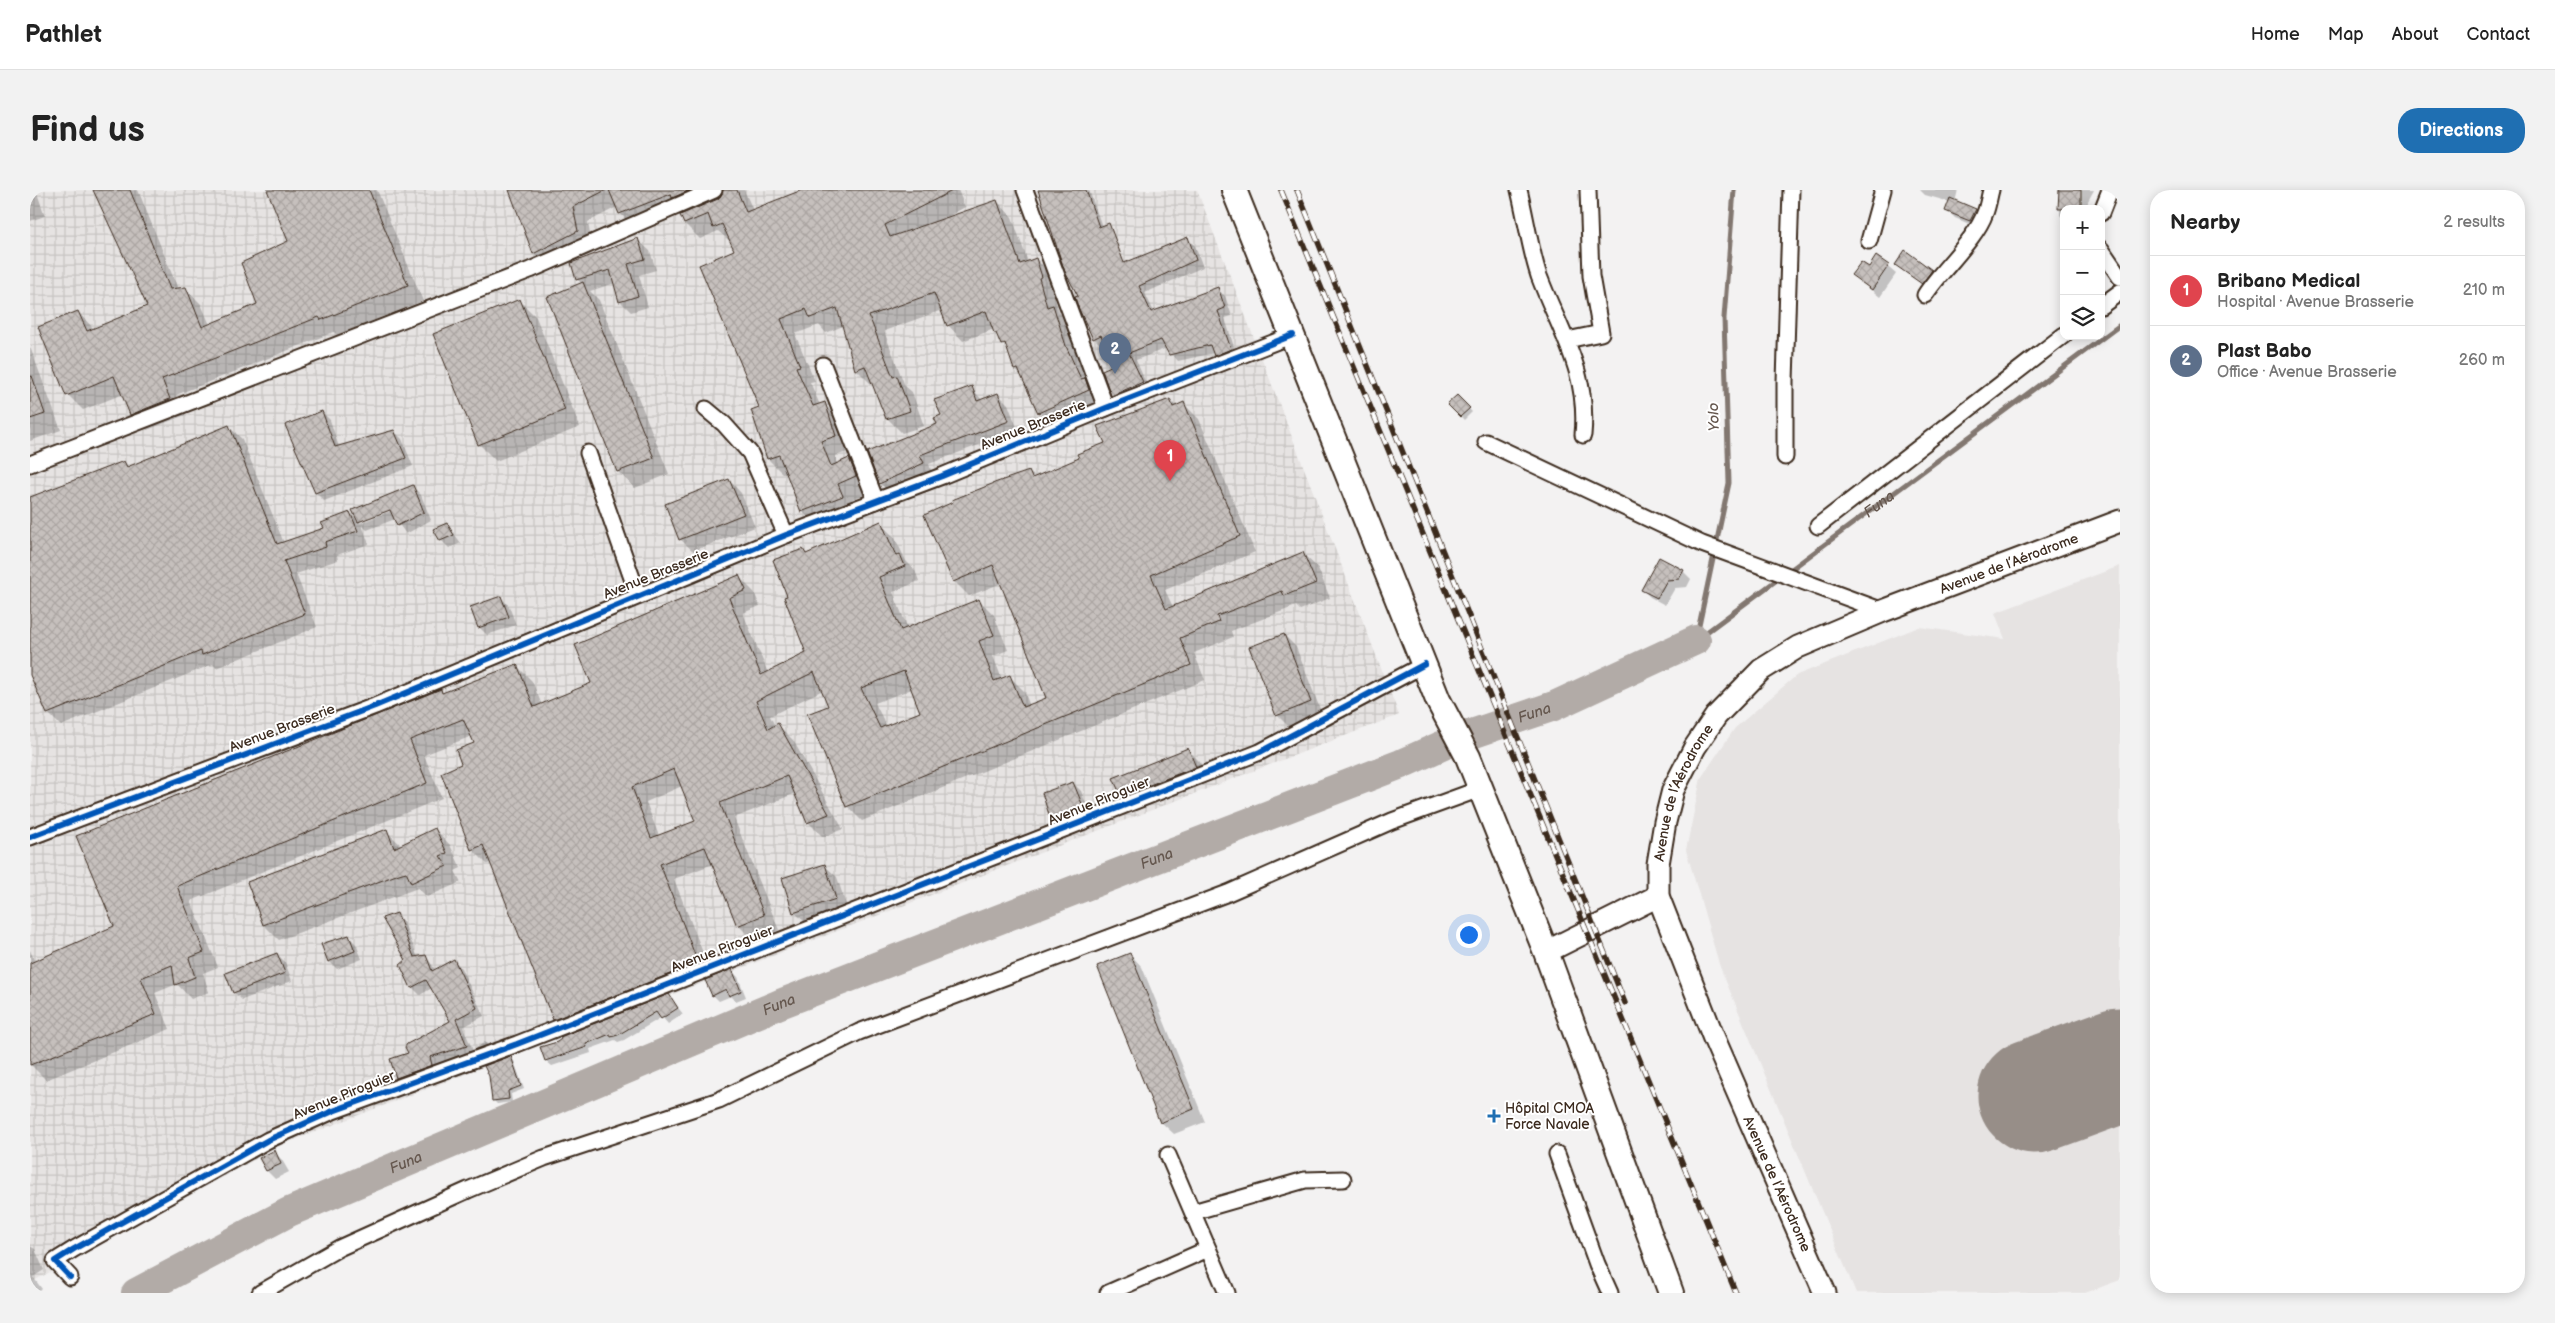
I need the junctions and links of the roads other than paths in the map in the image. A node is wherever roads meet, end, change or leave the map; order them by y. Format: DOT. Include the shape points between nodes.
graph roads {
  1 [pos="714,190"];
  2 [pos="1025,190"];
  3 [pos="1234,190"];
  4 [pos="1519,190"];
  5 [pos="1588,190"];
  6 [pos="1791,190"];
  7 [pos="1882,190"];
  8 [pos="1991,190"];
  9 [pos="2110,190"];
  10 [pos="2104,205"];
  11 [pos="1869,240"];
  12 [pos="2102,250"];
  13 [pos="2120,277"];
  14 [pos="2120,292"];
  15 [pos="1925,295"];
  16 [pos="2105,303"];
  17 [pos="1293,335"];
  18 [pos="2060,338"];
  19 [pos="1567,340"];
  20 [pos="823,365"];
  21 [pos="1106,408"];
  22 [pos="706,409"];
  23 [pos="1583,435"];
  24 [pos="1486,442"];
  25 [pos="588,453"];
  26 [pos="1785,457"];
  27 [pos="30,464"];
  28 [pos="876,501"];
  29 [pos="2120,521"];
  30 [pos="1818,526"];
  31 [pos="786,535"];
  32 [pos="638,595"];
  33 [pos="1883,612"];
  34 [pos="1425,664"];
  35 [pos="1480,789"];
  36 [pos="30,837"];
  37 [pos="1658,896"];
  38 [pos="1546,952"];
  39 [pos="1556,1154"];
  40 [pos="1168,1155"];
  41 [pos="1343,1179"];
  42 [pos="1193,1212"];
  43 [pos="1208,1249"];
  44 [pos="70,1277"];
  45 [pos="260,1293"];
  46 [pos="1108,1293"];
  47 [pos="1227,1293"];
  48 [pos="1610,1293"];
  49 [pos="1671,1293"];
  50 [pos="1825,1293"];
  1 -- 27 [label="street" via="530,270"];
  2 -- 21 [label="street"];
  3 -- 17 [label="main road"];
  4 -- 19 [label="street" via="1539,274"];
  5 -- 19 [label="street" via="1591,276 1601,333"];
  6 -- 26 [label="street"];
  7 -- 11 [label="street"];
  8 -- 15 [label="street" via="1985,214"];
  9 -- 10 [label="street"];
  12 -- 13 [label="street"];
  14 -- 16 [label="street"];
  17 -- 21 [label="street, Avenue Brasserie"];
  17 -- 34 [label="main road"];
  18 -- 30 [label="street"];
  19 -- 23 [label="street" via="1577,365 1582,394 1585,414"];
  20 -- 28 [label="street"];
  21 -- 28 [label="street, Avenue Brasserie"];
  22 -- 31 [label="street" via="750,453"];
  24 -- 33 [label="street" via="1702,544"];
  25 -- 32 [label="street"];
  28 -- 31 [label="street, Avenue Brasserie"];
  29 -- 33 [label="main road, Avenue de l’Aérodrome"];
  31 -- 32 [label="street, Avenue Brasserie"];
  32 -- 36 [label="street, Avenue Brasserie" via="375,706"];
  33 -- 37 [label="main road, Avenue de l’Aérodrome" via="1798,647 1761,670 1716,716 1695,747 1673,790 1658,864"];
  34 -- 35 [label="main road" via="1438,700 1468,757"];
  34 -- 44 [label="street, Avenue Piroguier" via="1260,752 517,1044 333,1111 260,1144 55,1261"];
  35 -- 38 [label="main road"];
  35 -- 45 [label="street" via="1392,821 1228,893 859,1032 719,1100 544,1158 340,1248"];
  37 -- 38 [label="main road"];
  37 -- 50 [label="main road, Avenue de l’Aérodrome" via="1713,1036"];
  38 -- 49 [label="main road"];
  39 -- 48 [label="street"];
  40 -- 42 [label="street"];
  41 -- 42 [label="street" via="1305,1180"];
  42 -- 43 [label="street"];
  43 -- 46 [label="street"];
  43 -- 47 [label="street"];
}
